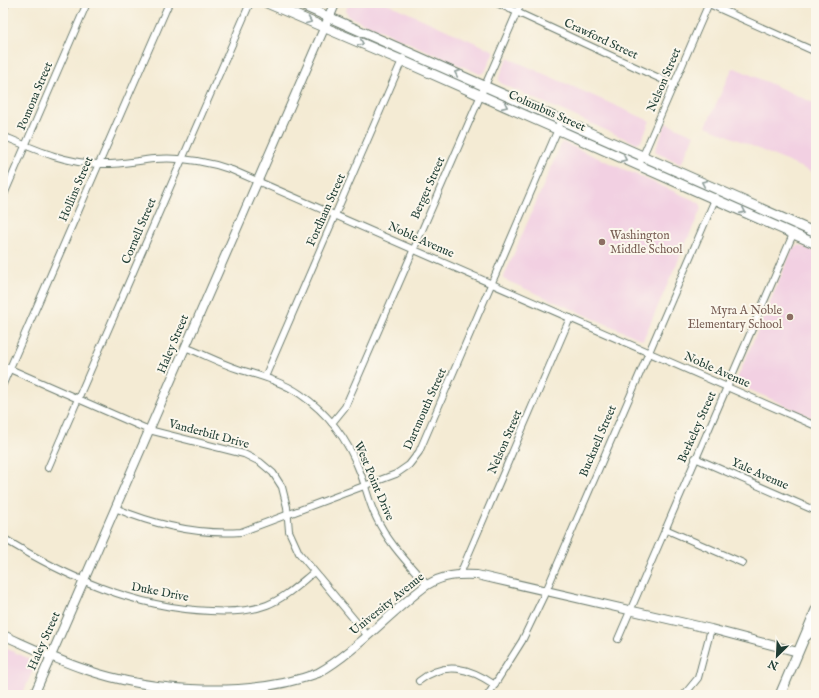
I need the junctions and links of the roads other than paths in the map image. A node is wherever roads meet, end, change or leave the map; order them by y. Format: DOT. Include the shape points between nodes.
graph roads {
  1 [pos="6,3"];
  2 [pos="87,3"];
  3 [pos="168,3"];
  4 [pos="250,3"];
  5 [pos="267,3"];
  6 [pos="297,3"];
  7 [pos="335,3"];
  8 [pos="497,3"];
  9 [pos="521,3"];
  10 [pos="708,3"];
  11 [pos="3,10"];
  12 [pos="517,12"];
  13 [pos="329,17"];
  14 [pos="325,27"];
  15 [pos="405,51"];
  16 [pos="816,52"];
  17 [pos="403,61"];
  18 [pos="674,85"];
  19 [pos="485,86"];
  20 [pos="481,96"];
  21 [pos="560,119"];
  22 [pos="558,129"];
  23 [pos="3,136"];
  24 [pos="25,146"];
  25 [pos="182,159"];
  26 [pos="641,161"];
  27 [pos="98,164"];
  28 [pos="257,180"];
  29 [pos="718,190"];
  30 [pos="3,197"];
  31 [pos="715,199"];
  32 [pos="336,215"];
  33 [pos="795,229"];
  34 [pos="816,233"];
  35 [pos="816,244"];
  36 [pos="414,249"];
  37 [pos="492,283"];
  38 [pos="570,318"];
  39 [pos="185,346"];
  40 [pos="648,352"];
  41 [pos="3,366"];
  42 [pos="10,369"];
  43 [pos="265,377"];
  44 [pos="3,384"];
  45 [pos="728,386"];
  46 [pos="78,398"];
  47 [pos="332,423"];
  48 [pos="816,426"];
  49 [pos="149,430"];
  50 [pos="695,458"];
  51 [pos="48,468"];
  52 [pos="364,486"];
  53 [pos="115,508"];
  54 [pos="816,511"];
  55 [pos="287,516"];
  56 [pos="665,529"];
  57 [pos="3,538"];
  58 [pos="743,563"];
  59 [pos="314,572"];
  60 [pos="460,574"];
  61 [pos="84,581"];
  62 [pos="426,585"];
  63 [pos="546,591"];
  64 [pos="630,610"];
  65 [pos="816,610"];
  66 [pos="711,629"];
  67 [pos="816,629"];
  68 [pos="367,634"];
  69 [pos="3,635"];
  70 [pos="618,639"];
  71 [pos="803,641"];
  72 [pos="798,652"];
  73 [pos="50,656"];
  74 [pos="419,681"];
  75 [pos="495,685"];
  76 [pos="215,694"];
  77 [pos="34,695"];
  78 [pos="488,695"];
  79 [pos="684,695"];
  80 [pos="780,695"];
  1 -- 11 [label="street"];
  2 -- 24 [label="street, Pomona Street"];
  3 -- 27 [label="street, Hollins Street"];
  4 -- 25 [label="street, Cornell Street"];
  5 -- 14 [label="main road, Columbus Street, one-way"];
  6 -- 13 [label="main road, Columbus Street"];
  7 -- 13 [label="main road, Haley Street"];
  8 -- 12 [label="street, Crawford Street"];
  9 -- 12 [label="street, Berger Street"];
  10 -- 16 [label="street"];
  10 -- 18 [label="street, Nelson Street"];
  12 -- 18 [label="street, Crawford Street"];
  12 -- 19 [label="street, Berger Street"];
  13 -- 14 [label="street, Haley Street"];
  13 -- 15 [label="main road, Columbus Street"];
  14 -- 17 [label="main road, Columbus Street, one-way"];
  14 -- 28 [label="street, Haley Street"];
  15 -- 17 [label="street, Fordham Street"];
  19 -- 15 [label="main road, Columbus Street, one-way"];
  17 -- 20 [label="main road, Columbus Street"];
  17 -- 32 [label="street, Fordham Street"];
  18 -- 26 [label="street, Nelson Street"];
  19 -- 20 [label="street, Berger Street"];
  19 -- 21 [label="main road, Columbus Street"];
  20 -- 22 [label="main road, Columbus Street, one-way"];
  20 -- 36 [label="street, Berger Street"];
  21 -- 22 [label="street, Dartmouth Street"];
  21 -- 26 [label="main road, Columbus Street"];
  22 -- 26 [label="main road, Columbus Street, one-way"];
  22 -- 37 [label="street, Dartmouth Street"];
  23 -- 24 [label="street, Noble Avenue"];
  24 -- 27 [label="street, Noble Avenue" via="61,159"];
  24 -- 30 [label="street, Pomona Street"];
  25 -- 27 [label="street, Noble Avenue"];
  25 -- 28 [label="street, Noble Avenue" via="218,165"];
  25 -- 46 [label="street, Cornell Street"];
  29 -- 26 [label="main road, Columbus Street, one-way"];
  26 -- 31 [label="main road, Columbus Street"];
  27 -- 42 [label="street, Hollins Street"];
  28 -- 32 [label="street, Noble Avenue"];
  28 -- 39 [label="street, Haley Street"];
  29 -- 31 [label="street, Bucknell Street"];
  29 -- 33 [label="main road, Columbus Street"];
  31 -- 33 [label="main road, Columbus Street, one-way"];
  31 -- 40 [label="street, Bucknell Street"];
  32 -- 36 [label="street, Noble Avenue"];
  32 -- 43 [label="street, Fordham Street"];
  33 -- 34 [label="main road, Columbus Street"];
  33 -- 35 [label="main road, Columbus Street"];
  33 -- 45 [label="street, Berkeley Street"];
  36 -- 37 [label="street, Noble Avenue"];
  36 -- 47 [label="street, Berger Street" via="345,407"];
  37 -- 38 [label="street, Noble Avenue"];
  37 -- 52 [label="street, Dartmouth Street" via="419,452 403,470"];
  38 -- 40 [label="street, Noble Avenue"];
  38 -- 60 [label="street, Nelson Street"];
  39 -- 43 [label="street, West Point Drive" via="238,369"];
  39 -- 49 [label="street, Haley Street"];
  40 -- 45 [label="street, Noble Avenue"];
  40 -- 63 [label="street, Bucknell Street"];
  41 -- 42 [label="street, Vanderbilt Drive"];
  42 -- 44 [label="street, Hollins Street"];
  42 -- 46 [label="street, Vanderbilt Drive"];
  43 -- 47 [label="street, West Point Drive" via="300,394"];
  45 -- 48 [label="street, Noble Avenue"];
  45 -- 50 [label="street, Berkeley Street"];
  46 -- 49 [label="street, Vanderbilt Drive"];
  46 -- 51 [label="street, Cornell Street"];
  47 -- 52 [label="street, West Point Drive" via="354,458"];
  49 -- 53 [label="street, Haley Street"];
  49 -- 55 [label="street, Vanderbilt Drive" via="244,454 260,462 273,473 282,488"];
  50 -- 54 [label="street, Yale Avenue"];
  50 -- 56 [label="street, Berkeley Street"];
  52 -- 55 [label="street, Dartmouth Street"];
  52 -- 62 [label="street, West Point Drive" via="382,530"];
  53 -- 55 [label="street, Dartmouth Street" via="162,525 215,532 249,530"];
  53 -- 61 [label="street, Haley Street"];
  55 -- 59 [label="street, Vanderbilt Drive" via="295,547"];
  56 -- 58 [label="street"];
  56 -- 64 [label="street, Berkeley Street"];
  57 -- 61 [label="street, Duke Drive" via="40,560"];
  59 -- 61 [label="street, Duke Drive" via="276,601 257,608 235,611 200,611 160,605 121,595"];
  59 -- 68 [label="street, Vanderbilt Drive"];
  60 -- 62 [label="street, University Avenue" via="440,578"];
  60 -- 63 [label="street, University Avenue" via="477,575"];
  61 -- 73 [label="street, Haley Street"];
  62 -- 68 [label="street, University Avenue"];
  63 -- 64 [label="street, University Avenue"];
  63 -- 75 [label="street, Bucknell Street" via="522,641"];
  64 -- 66 [label="street, University Avenue"];
  64 -- 70 [label="street, Berkeley Street"];
  65 -- 71 [label="main road"];
  66 -- 72 [label="street, University Avenue"];
  66 -- 79 [label="street" via="702,670 693,686"];
  67 -- 71 [label="street"];
  68 -- 76 [label="street, University Avenue" via="336,661 305,679 273,690"];
  69 -- 73 [label="street, University Avenue"];
  71 -- 72 [label="main road"];
  72 -- 80 [label="main road"];
  73 -- 76 [label="street, University Avenue" via="124,681"];
  73 -- 77 [label="street, Haley Street"];
  74 -- 75 [label="street" via="438,671 454,668 473,671"];
  75 -- 78 [label="street, Bucknell Street"];
}
